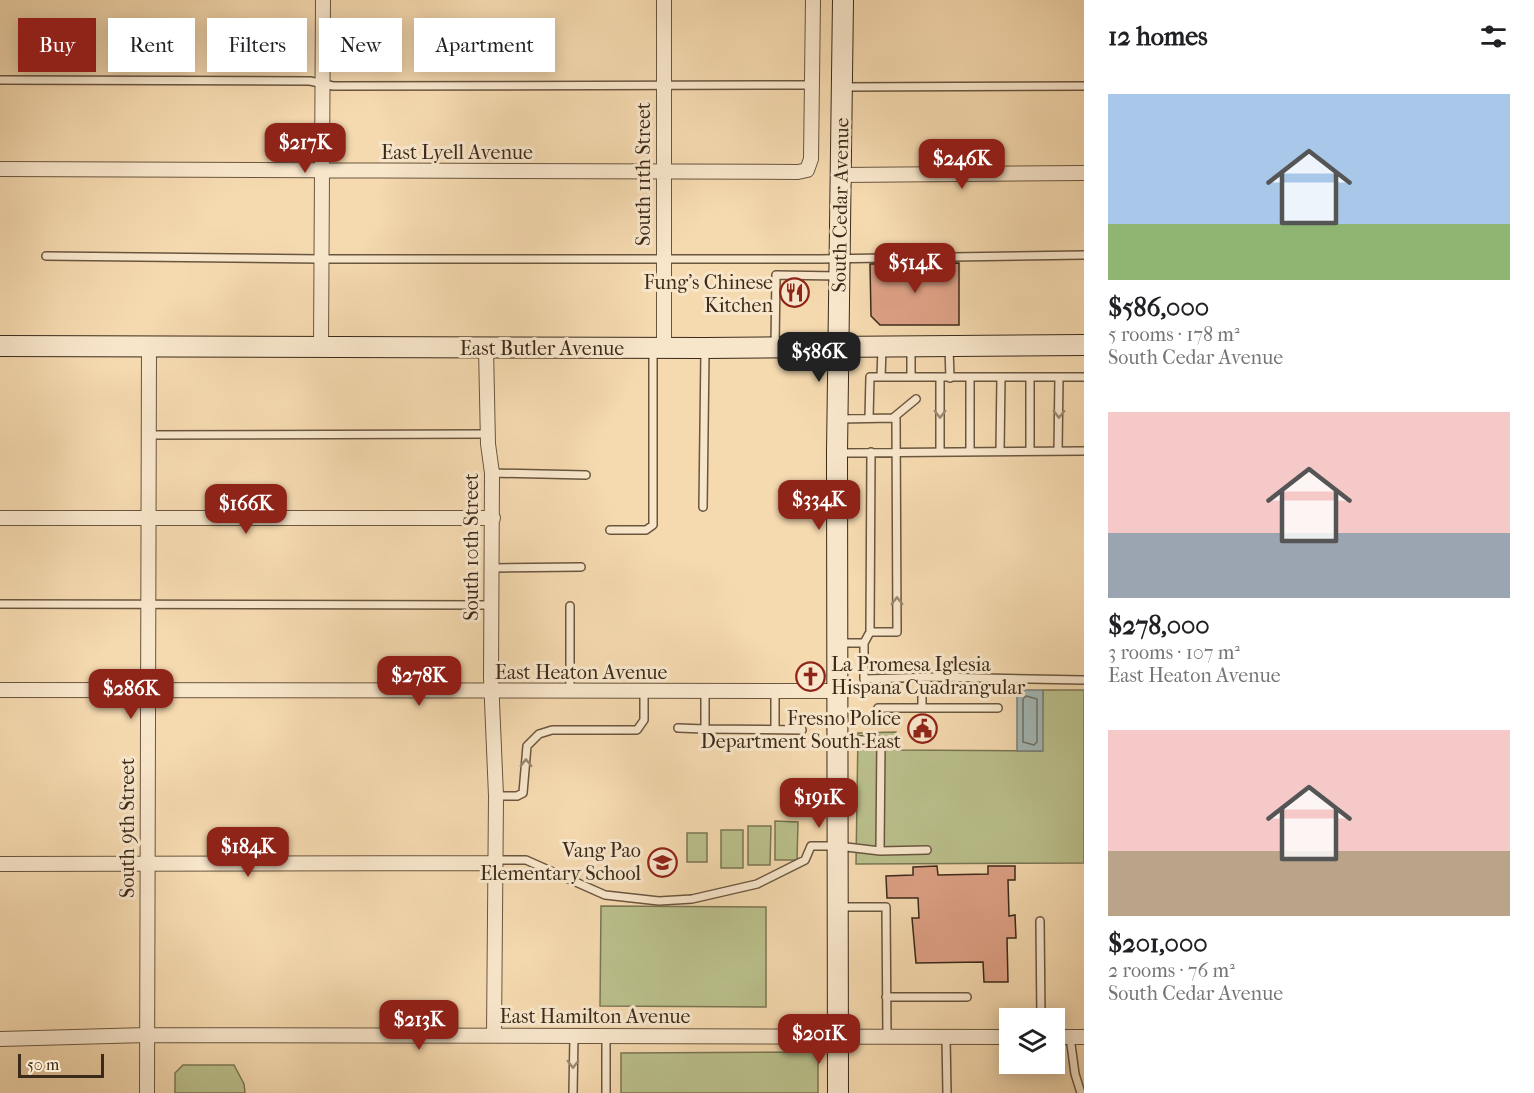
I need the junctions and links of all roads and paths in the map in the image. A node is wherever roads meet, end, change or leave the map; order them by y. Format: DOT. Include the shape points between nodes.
graph roads {
  1 [pos="323,0"];
  2 [pos="664,0"];
  3 [pos="813,0"];
  4 [pos="843,0"];
  5 [pos="0,80"];
  6 [pos="322,84"];
  7 [pos="812,85"];
  8 [pos="663,86"];
  9 [pos="1084,86"];
  10 [pos="842,87"];
  11 [pos="0,169"];
  12 [pos="321,170"];
  13 [pos="663,172"];
  14 [pos="1084,173"];
  15 [pos="840,175"];
  16 [pos="1084,255"];
  17 [pos="46,256"];
  18 [pos="320,259"];
  19 [pos="663,259"];
  20 [pos="839,267"];
  21 [pos="949,345"];
  22 [pos="1084,345"];
  23 [pos="0,346"];
  24 [pos="149,346"];
  25 [pos="882,346"];
  26 [pos="911,346"];
  27 [pos="321,347"];
  28 [pos="486,348"];
  29 [pos="658,348"];
  30 [pos="705,348"];
  31 [pos="775,348"];
  32 [pos="838,348"];
  33 [pos="911,376"];
  34 [pos="881,377"];
  35 [pos="1001,377"];
  36 [pos="1030,377"];
  37 [pos="1059,377"];
  38 [pos="1084,377"];
  39 [pos="940,378"];
  40 [pos="950,378"];
  41 [pos="970,378"];
  42 [pos="916,399"];
  43 [pos="868,418"];
  44 [pos="896,418"];
  45 [pos="837,419"];
  46 [pos="487,434"];
  47 [pos="148,435"];
  48 [pos="940,451"];
  49 [pos="970,451"];
  50 [pos="1000,451"];
  51 [pos="1030,451"];
  52 [pos="1058,451"];
  53 [pos="1084,451"];
  54 [pos="871,452"];
  55 [pos="896,452"];
  56 [pos="837,453"];
  57 [pos="492,473"];
  58 [pos="586,475"];
  59 [pos="703,507"];
  60 [pos="0,518"];
  61 [pos="493,518"];
  62 [pos="148,519"];
  63 [pos="610,530"];
  64 [pos="581,567"];
  65 [pos="493,568"];
  66 [pos="0,604"];
  67 [pos="147,604"];
  68 [pos="491,605"];
  69 [pos="570,606"];
  70 [pos="870,632"];
  71 [pos="864,643"];
  72 [pos="838,644"];
  73 [pos="922,677"];
  74 [pos="1084,680"];
  75 [pos="0,690"];
  76 [pos="147,691"];
  77 [pos="492,691"];
  78 [pos="570,691"];
  79 [pos="644,691"];
  80 [pos="705,691"];
  81 [pos="775,691"];
  82 [pos="838,691"];
  83 [pos="922,707"];
  84 [pos="878,708"];
  85 [pos="998,708"];
  86 [pos="678,728"];
  87 [pos="705,729"];
  88 [pos="775,729"];
  89 [pos="802,730"];
  90 [pos="838,740"];
  91 [pos="496,796"];
  92 [pos="838,846"];
  93 [pos="927,850"];
  94 [pos="880,851"];
  95 [pos="495,861"];
  96 [pos="146,862"];
  97 [pos="0,864"];
  98 [pos="839,908"];
  99 [pos="1040,921"];
  100 [pos="886,997"];
  101 [pos="967,997"];
  102 [pos="1041,1008"];
  103 [pos="147,1035"];
  104 [pos="494,1035"];
  105 [pos="574,1035"];
  106 [pos="606,1035"];
  107 [pos="838,1036"];
  108 [pos="886,1036"];
  109 [pos="946,1037"];
  110 [pos="999,1037"];
  111 [pos="1077,1037"];
  112 [pos="0,1039"];
  113 [pos="147,1093"];
  114 [pos="573,1093"];
  115 [pos="606,1093"];
  116 [pos="838,1093"];
  117 [pos="947,1093"];
  118 [pos="1081,1093"];
  1 -- 6 [label="street"];
  2 -- 8 [label="street, South 11th Street"];
  3 -- 7 [label="street"];
  4 -- 10 [label="main road, South Cedar Avenue"];
  5 -- 6 [label="lane"];
  6 -- 8 [label="lane"];
  6 -- 12 [label="street"];
  7 -- 8 [label="lane"];
  7 -- 13 [label="street, East Lyell Avenue" via="811,159 807,170"];
  8 -- 13 [label="street, South 11th Street"];
  9 -- 10 [label="lane"];
  10 -- 15 [label="main road, South Cedar Avenue"];
  11 -- 12 [label="street, East Lyell Avenue"];
  12 -- 13 [label="street, East Lyell Avenue"];
  12 -- 18 [label="street"];
  13 -- 19 [label="street, South 11th Street"];
  14 -- 15 [label="street"];
  15 -- 20 [label="main road, South Cedar Avenue"];
  16 -- 20 [label="lane"];
  17 -- 18 [label="lane"];
  18 -- 19 [label="lane"];
  18 -- 27 [label="street"];
  19 -- 20 [label="lane"];
  19 -- 29 [label="street, South 11th Street"];
  20 -- 31 [label="lane" via="776,275"];
  20 -- 32 [label="main road, South Cedar Avenue"];
  21 -- 22 [label="main road, East Butler Avenue"];
  21 -- 26 [label="main road, East Butler Avenue"];
  21 -- 40 [label="lane"];
  23 -- 24 [label="main road, East Butler Avenue"];
  24 -- 27 [label="main road, East Butler Avenue"];
  24 -- 47 [label="street, South 9th Street"];
  25 -- 26 [label="main road, East Butler Avenue"];
  25 -- 32 [label="main road, East Butler Avenue"];
  25 -- 34 [label="lane"];
  26 -- 33 [label="lane"];
  27 -- 28 [label="main road, East Butler Avenue"];
  28 -- 29 [label="main road, East Butler Avenue"];
  28 -- 46 [label="street, South 10th Street"];
  29 -- 30 [label="main road, East Butler Avenue"];
  29 -- 63 [label="lane" via="653,525 646,531"];
  30 -- 31 [label="main road, East Butler Avenue"];
  30 -- 59 [label="lane"];
  31 -- 32 [label="main road, East Butler Avenue"];
  32 -- 45 [label="main road, South Cedar Avenue"];
  33 -- 34 [label="lane"];
  33 -- 39 [label="lane"];
  34 -- 43 [label="lane" via="870,377"];
  35 -- 36 [label="lane"];
  35 -- 41 [label="lane"];
  35 -- 50 [label="lane"];
  36 -- 37 [label="lane"];
  36 -- 51 [label="lane"];
  37 -- 38 [label="lane"];
  37 -- 52 [label="lane, one-way"];
  39 -- 40 [label="lane"];
  39 -- 48 [label="lane, one-way"];
  40 -- 41 [label="lane"];
  41 -- 49 [label="lane"];
  42 -- 44 [label="lane"];
  43 -- 44 [label="lane"];
  43 -- 45 [label="lane"];
  44 -- 55 [label="lane"];
  45 -- 56 [label="main road, South Cedar Avenue"];
  46 -- 47 [label="lane"];
  46 -- 57 [label="street, South 10th Street"];
  47 -- 62 [label="street, South 9th Street"];
  48 -- 49 [label="lane"];
  48 -- 55 [label="lane"];
  49 -- 50 [label="lane"];
  50 -- 51 [label="lane"];
  51 -- 52 [label="lane"];
  52 -- 53 [label="lane"];
  54 -- 55 [label="lane"];
  54 -- 56 [label="lane"];
  54 -- 70 [label="lane"];
  70 -- 55 [label="lane, one-way" via="897,632"];
  56 -- 72 [label="main road, South Cedar Avenue"];
  57 -- 58 [label="lane"];
  57 -- 61 [label="street, South 10th Street"];
  60 -- 62 [label="street"];
  61 -- 62 [label="street"];
  61 -- 65 [label="street, South 10th Street"];
  62 -- 67 [label="street, South 9th Street"];
  64 -- 65 [label="lane"];
  65 -- 68 [label="street, South 10th Street"];
  66 -- 67 [label="lane"];
  67 -- 68 [label="lane"];
  67 -- 76 [label="street, South 9th Street"];
  68 -- 77 [label="street, South 10th Street"];
  69 -- 78 [label="lane"];
  70 -- 71 [label="lane"];
  71 -- 72 [label="lane"];
  71 -- 73 [label="lane" via="864,679"];
  72 -- 82 [label="main road, South Cedar Avenue"];
  73 -- 74 [label="lane"];
  73 -- 83 [label="lane"];
  75 -- 76 [label="street, East Heaton Avenue"];
  76 -- 77 [label="street, East Heaton Avenue"];
  76 -- 96 [label="street, South 9th Street"];
  77 -- 78 [label="street, East Heaton Avenue"];
  77 -- 91 [label="street, South 10th Street"];
  78 -- 79 [label="street, East Heaton Avenue"];
  79 -- 80 [label="street, East Heaton Avenue"];
  91 -- 79 [label="lane, one-way" via="523,793 527,746 539,734 552,730 637,730 645,720"];
  80 -- 81 [label="street, East Heaton Avenue"];
  80 -- 87 [label="lane"];
  81 -- 82 [label="street, East Heaton Avenue"];
  81 -- 88 [label="lane"];
  82 -- 90 [label="main road, South Cedar Avenue"];
  83 -- 84 [label="lane"];
  83 -- 85 [label="lane"];
  86 -- 87 [label="lane"];
  87 -- 88 [label="lane"];
  88 -- 89 [label="lane"];
  90 -- 92 [label="main road, South Cedar Avenue"];
  90 -- 94 [label="lane" via="881,740"];
  91 -- 95 [label="street, South 10th Street"];
  92 -- 94 [label="lane"];
  92 -- 95 [label="lane" via="812,846 805,860 757,884 692,899 659,901 605,895 526,860"];
  92 -- 98 [label="main road, South Cedar Avenue"];
  93 -- 94 [label="lane"];
  95 -- 96 [label="street"];
  95 -- 104 [label="street, South 10th Street"];
  96 -- 97 [label="street"];
  96 -- 103 [label="street, South 9th Street"];
  98 -- 100 [label="lane" via="886,907"];
  98 -- 107 [label="main road, South Cedar Avenue"];
  99 -- 102 [label="lane"];
  100 -- 101 [label="lane"];
  100 -- 108 [label="lane"];
  103 -- 104 [label="street, East Hamilton Avenue"];
  103 -- 112 [label="street, East Hamilton Avenue"];
  103 -- 113 [label="street, South 9th Street"];
  104 -- 105 [label="street, East Hamilton Avenue"];
  105 -- 106 [label="street, East Hamilton Avenue"];
  105 -- 114 [label="lane, one-way"];
  106 -- 107 [label="street, East Hamilton Avenue"];
  106 -- 115 [label="lane"];
  107 -- 108 [label="street, East Hamilton Avenue"];
  107 -- 116 [label="main road, South Cedar Avenue"];
  108 -- 109 [label="street, East Hamilton Avenue"];
  109 -- 110 [label="street, East Hamilton Avenue"];
  109 -- 117 [label="lane"];
  111 -- 118 [label="lane" via="1075,1074"];
}
